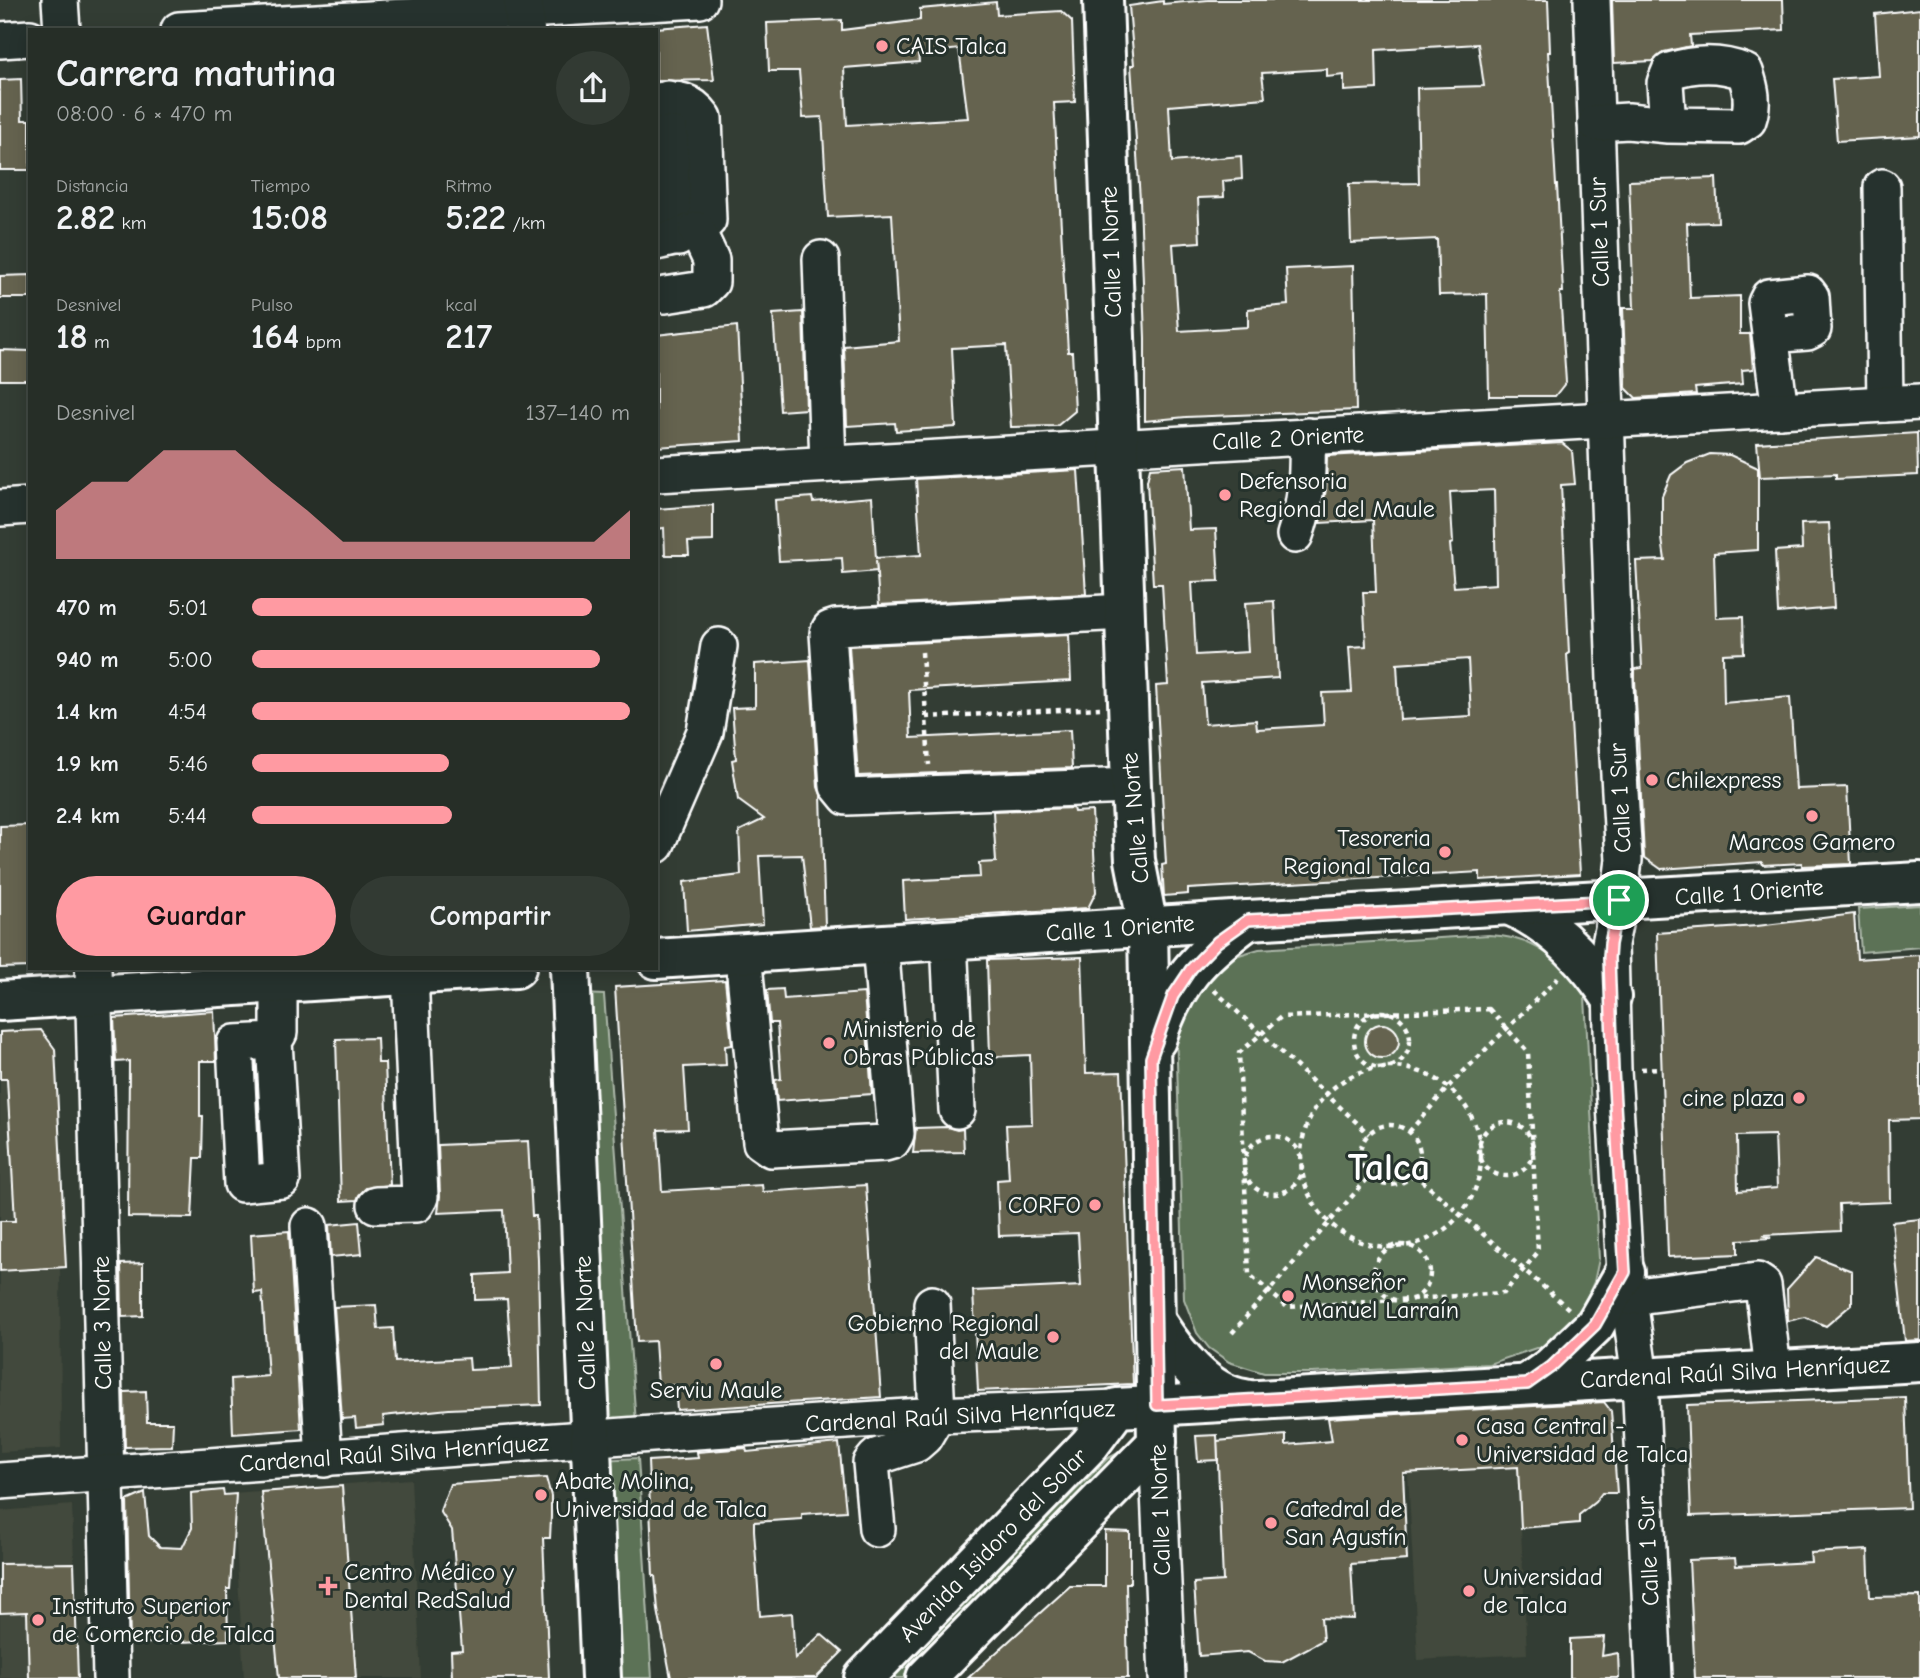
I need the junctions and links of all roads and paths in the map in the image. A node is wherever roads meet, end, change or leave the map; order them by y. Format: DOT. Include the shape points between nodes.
graph roads {
  1 [pos="60,0"];
  2 [pos="700,0"];
  3 [pos="1103,0"];
  4 [pos="1592,0"];
  5 [pos="524,13"];
  6 [pos="62,28"];
  7 [pos="220,28"];
  8 [pos="28,38"];
  9 [pos="0,40"];
  10 [pos="662,100"];
  11 [pos="1596,123"];
  12 [pos="1668,125"];
  13 [pos="1882,187"];
  14 [pos="677,237"];
  15 [pos="821,258"];
  16 [pos="665,295"];
  17 [pos="1770,335"];
  18 [pos="1920,402"];
  19 [pos="1885,404"];
  20 [pos="1780,410"];
  21 [pos="1606,421"];
  22 [pos="1307,436"];
  23 [pos="1117,447"];
  24 [pos="828,464"];
  25 [pos="658,474"];
  26 [pos="28,506"];
  27 [pos="0,508"];
  28 [pos="1295,535"];
  29 [pos="1125,612"];
  30 [pos="921,623"];
  31 [pos="719,646"];
  32 [pos="1127,706"];
  33 [pos="926,716"];
  34 [pos="1131,786"];
  35 [pos="930,794"];
  36 [pos="658,840"];
  37 [pos="1920,882"];
  38 [pos="1619,900"];
  39 [pos="1511,906"];
  40 [pos="1248,920"];
  41 [pos="1147,927"];
  42 [pos="949,939"];
  43 [pos="880,944"];
  44 [pos="743,953"];
  45 [pos="658,958"];
  46 [pos="1191,969"];
  47 [pos="486,970"];
  48 [pos="570,970"];
  49 [pos="280,975"];
  50 [pos="410,975"];
  51 [pos="1559,976"];
  52 [pos="93,981"];
  53 [pos="1611,997"];
  54 [pos="0,1001"];
  55 [pos="1381,1012"];
  56 [pos="1507,1029"];
  57 [pos="1262,1034"];
  58 [pos="274,1041"];
  59 [pos="1151,1058"];
  60 [pos="1384,1066"];
  61 [pos="1449,1087"];
  62 [pos="1327,1094"];
  63 [pos="957,1110"];
  64 [pos="1409,1132"];
  65 [pos="1368,1134"];
  66 [pos="1533,1146"];
  67 [pos="1480,1149"];
  68 [pos="1302,1161"];
  69 [pos="1244,1168"];
  70 [pos="1414,1174"];
  71 [pos="1370,1177"];
  72 [pos="376,1205"];
  73 [pos="1461,1215"];
  74 [pos="1330,1222"];
  75 [pos="309,1226"];
  76 [pos="1399,1245"];
  77 [pos="1523,1270"];
  78 [pos="1627,1284"];
  79 [pos="1269,1291"];
  80 [pos="1406,1301"];
  81 [pos="932,1304"];
  82 [pos="1571,1311"];
  83 [pos="1156,1322"];
  84 [pos="1232,1333"];
  85 [pos="1920,1362"];
  86 [pos="1773,1370"];
  87 [pos="1640,1378"];
  88 [pos="1527,1384"];
  89 [pos="1254,1400"];
  90 [pos="1157,1405"];
  91 [pos="1117,1408"];
  92 [pos="937,1415"];
  93 [pos="590,1438"];
  94 [pos="1157,1443"];
  95 [pos="324,1458"];
  96 [pos="106,1475"];
  97 [pos="0,1481"];
  98 [pos="877,1529"];
  99 [pos="111,1678"];
  100 [pos="601,1678"];
  101 [pos="864,1678"];
  102 [pos="926,1678"];
  103 [pos="1167,1678"];
  104 [pos="1654,1678"];
  1 -- 6 [label="street"];
  2 -- 5 [label="street"];
  3 -- 23 [label="main road, Calle 1 Norte"];
  4 -- 11 [label="street, Calle 1 Sur"];
  5 -- 7 [label="street"];
  8 -- 9 [label="street"];
  10 -- 14 [label="street" via="688,101 704,118 708,220"];
  11 -- 12 [label="street"];
  11 -- 21 [label="street, Calle 1 Sur"];
  13 -- 19 [label="street"];
  14 -- 16 [label="street" via="711,260 711,282 704,289"];
  15 -- 24 [label="street"];
  17 -- 20 [label="street"];
  18 -- 19 [label="street, Calle 2 Oriente"];
  19 -- 20 [label="street, Calle 2 Oriente"];
  20 -- 21 [label="street, Calle 2 Oriente"];
  21 -- 22 [label="street, Calle 2 Oriente"];
  21 -- 38 [label="street, Calle 1 Sur" via="1624,860"];
  22 -- 23 [label="street, Calle 2 Oriente"];
  22 -- 28 [label="street" via="1305,502"];
  23 -- 24 [label="street, Calle 2 Oriente"];
  23 -- 29 [label="main road, Calle 1 Norte"];
  24 -- 25 [label="street, Calle 2 Oriente"];
  26 -- 27 [label="street"];
  29 -- 30 [label="street"];
  29 -- 32 [label="main road, Calle 1 Norte"];
  30 -- 33 [label="path"];
  30 -- 35 [label="street" via="836,628 828,634 842,793 847,797"];
  31 -- 36 [label="street" via="705,732"];
  32 -- 33 [label="path"];
  32 -- 34 [label="main road, Calle 1 Norte"];
  33 -- 35 [label="path"];
  34 -- 35 [label="street"];
  34 -- 41 [label="main road, Calle 1 Norte" via="1135,860"];
  37 -- 38 [label="main road, Calle 1 Oriente"];
  38 -- 39 [label="main road, Calle 1 Oriente"];
  38 -- 53 [label="street, Calle 1 Sur" via="1610,944"];
  39 -- 40 [label="main road, Calle 1 Oriente"];
  39 -- 53 [label="main road" via="1562,939"];
  40 -- 41 [label="main road, Calle 1 Oriente"];
  40 -- 46 [label="main road" via="1217,942"];
  41 -- 42 [label="main road, Calle 1 Oriente"];
  41 -- 59 [label="main road, Calle 1 Norte"];
  42 -- 43 [label="main road, Calle 1 Oriente"];
  42 -- 63 [label="street"];
  43 -- 44 [label="main road, Calle 1 Oriente"];
  43 -- 44 [label="street" via="896,1134 884,1143 771,1149 761,1142"];
  44 -- 45 [label="main road, Calle 1 Oriente"];
  46 -- 57 [label="path"];
  46 -- 59 [label="main road" via="1173,996"];
  47 -- 50 [label="main road"];
  48 -- 93 [label="main road, Calle 2 Norte"];
  49 -- 50 [label="main road"];
  49 -- 52 [label="main road"];
  49 -- 58 [label="street" via="279,1033"];
  50 -- 72 [label="street" via="419,1197 416,1204"];
  51 -- 56 [label="path"];
  52 -- 54 [label="main road"];
  52 -- 96 [label="street, Calle 3 Norte"];
  53 -- 78 [label="street, Calle 1 Sur"];
  55 -- 56 [label="path" via="1489,1009"];
  55 -- 57 [label="path" via="1281,1017"];
  55 -- 60 [label="path" via="1391,1013 1406,1025 1411,1044 1402,1061"];
  55 -- 60 [label="path" via="1364,1019 1354,1042 1368,1065"];
  56 -- 61 [label="path"];
  56 -- 66 [label="path" via="1528,1052"];
  57 -- 62 [label="path"];
  57 -- 69 [label="path" via="1239,1053"];
  59 -- 83 [label="main road, Calle 1 Norte"];
  60 -- 61 [label="path" via="1429,1074"];
  60 -- 62 [label="path" via="1341,1081"];
  61 -- 64 [label="path"];
  61 -- 67 [label="path" via="1473,1115"];
  62 -- 65 [label="path"];
  62 -- 68 [label="path" via="1305,1129"];
  64 -- 65 [label="path" via="1384,1125"];
  64 -- 70 [label="path" via="1421,1152"];
  65 -- 71 [label="path" via="1360,1155"];
  66 -- 67 [label="path" via="1525,1130 1499,1123 1485,1133"];
  66 -- 67 [label="path" via="1524,1170 1509,1176 1486,1167"];
  66 -- 77 [label="path" via="1538,1252"];
  67 -- 73 [label="path" via="1481,1174"];
  68 -- 69 [label="path" via="1291,1142 1273,1136 1254,1142"];
  68 -- 69 [label="path" via="1294,1186 1277,1194 1252,1185"];
  68 -- 74 [label="path" via="1306,1188"];
  69 -- 79 [label="path" via="1250,1274"];
  70 -- 71 [label="path" via="1392,1186"];
  70 -- 73 [label="path"];
  71 -- 74 [label="path"];
  73 -- 76 [label="path" via="1428,1241"];
  73 -- 77 [label="path"];
  74 -- 76 [label="path" via="1343,1234 1370,1246"];
  74 -- 79 [label="path"];
  75 -- 95 [label="street"];
  76 -- 80 [label="path" via="1417,1250 1429,1265 1428,1284"];
  76 -- 80 [label="path" via="1383,1252 1374,1277 1388,1298"];
  77 -- 80 [label="path" via="1504,1293"];
  77 -- 82 [label="path"];
  78 -- 86 [label="street" via="1757,1281 1763,1285"];
  78 -- 87 [label="street, Calle 1 Sur"];
  78 -- 88 [label="main road" via="1595,1325"];
  79 -- 80 [label="path" via="1287,1307"];
  79 -- 84 [label="path"];
  81 -- 92 [label="street"];
  83 -- 89 [label="main road" via="1197,1373 1235,1398"];
  83 -- 90 [label="main road, Calle 1 Norte"];
  85 -- 86 [label="main road, Cardenal Raúl Silva Henríquez"];
  86 -- 87 [label="main road, Cardenal Raúl Silva Henríquez"];
  87 -- 88 [label="main road, Cardenal Raúl Silva Henríquez"];
  87 -- 104 [label="street, Calle 1 Sur"];
  88 -- 89 [label="main road, Cardenal Raúl Silva Henríquez"];
  89 -- 90 [label="main road, Cardenal Raúl Silva Henríquez"];
  90 -- 91 [label="main road, Cardenal Raúl Silva Henríquez"];
  90 -- 94 [label="main road, Calle 1 Norte"];
  91 -- 92 [label="street, Cardenal Raúl Silva Henríquez"];
  91 -- 101 [label="main road, Avenida Isidoro del Solar" via="1090,1444"];
  92 -- 93 [label="street, Cardenal Raúl Silva Henríquez"];
  92 -- 98 [label="street" via="916,1444 876,1457 871,1463"];
  93 -- 95 [label="street, Cardenal Raúl Silva Henríquez"];
  93 -- 100 [label="main road, Calle 2 Norte"];
  94 -- 102 [label="main road, Avenida Isidoro del Solar"];
  94 -- 103 [label="street, Calle 1 Norte"];
  95 -- 96 [label="street, Cardenal Raúl Silva Henríquez"];
  96 -- 97 [label="street, Cardenal Raúl Silva Henríquez"];
  96 -- 99 [label="street, Calle 3 Norte"];
}
